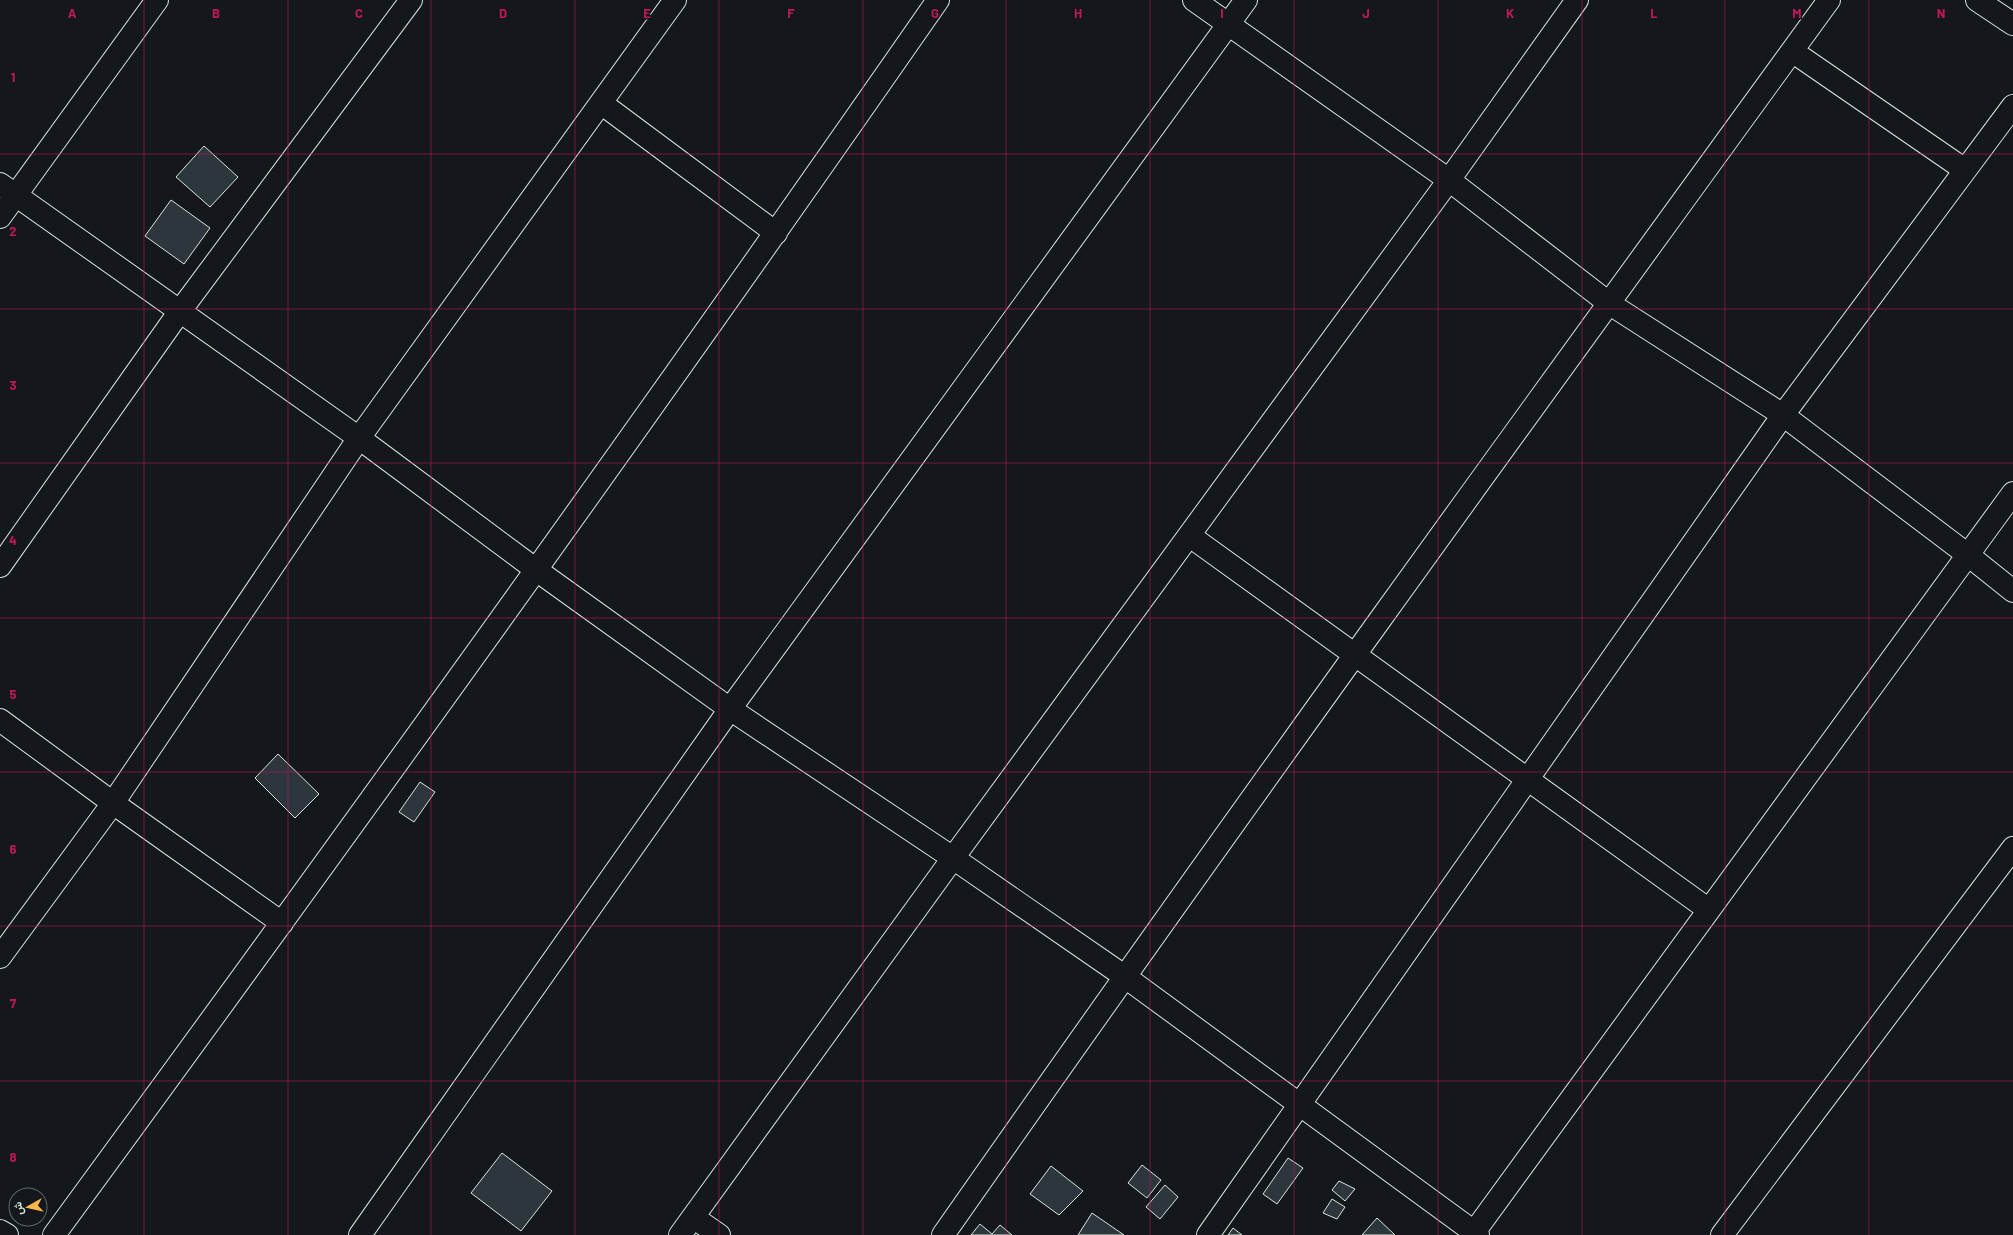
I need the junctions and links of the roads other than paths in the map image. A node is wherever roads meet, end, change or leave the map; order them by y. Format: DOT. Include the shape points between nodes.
graph roads {
  1 [pos="157,0"];
  2 [pos="411,0"];
  3 [pos="675,0"];
  4 [pos="938,0"];
  5 [pos="1194,0"];
  6 [pos="1246,0"];
  7 [pos="1577,0"];
  8 [pos="1829,0"];
  9 [pos="1977,0"];
  10 [pos="1228,24"];
  11 [pos="2013,24"];
  12 [pos="1792,51"];
  13 [pos="601,103"];
  14 [pos="2013,106"];
  15 [pos="1965,170"];
  16 [pos="1449,180"];
  17 [pos="8,190"];
  18 [pos="0,217"];
  19 [pos="776,233"];
  20 [pos="1610,304"];
  21 [pos="180,311"];
  22 [pos="1782,415"];
  23 [pos="359,438"];
  24 [pos="2013,493"];
  25 [pos="1190,536"];
  26 [pos="1968,555"];
  27 [pos="0,566"];
  28 [pos="535,569"];
  29 [pos="2013,591"];
  30 [pos="1354,654"];
  31 [pos="730,709"];
  32 [pos="0,720"];
  33 [pos="1528,779"];
  34 [pos="113,803"];
  35 [pos="2013,848"];
  36 [pos="953,858"];
  37 [pos="1709,910"];
  38 [pos="282,923"];
  39 [pos="0,957"];
  40 [pos="1124,976"];
  41 [pos="1300,1104"];
  42 [pos="693,1217"];
  43 [pos="0,1231"];
  44 [pos="1475,1234"];
  45 [pos="6,1235"];
  46 [pos="54,1235"];
  47 [pos="360,1235"];
  48 [pos="680,1235"];
  49 [pos="719,1235"];
  50 [pos="942,1235"];
  51 [pos="1208,1235"];
  52 [pos="1722,1235"];
  1 -- 17 [label="street"];
  2 -- 21 [label="street"];
  3 -- 13 [label="street"];
  4 -- 19 [label="street"];
  5 -- 10 [label="street"];
  6 -- 10 [label="street"];
  7 -- 16 [label="street"];
  8 -- 12 [label="street"];
  9 -- 11 [label="street"];
  10 -- 16 [label="street"];
  10 -- 31 [label="street"];
  12 -- 15 [label="street"];
  12 -- 20 [label="street"];
  13 -- 19 [label="street"];
  13 -- 23 [label="street"];
  14 -- 15 [label="street"];
  15 -- 22 [label="street"];
  16 -- 20 [label="street"];
  16 -- 25 [label="street"];
  17 -- 18 [label="street"];
  17 -- 21 [label="street"];
  19 -- 28 [label="street"];
  20 -- 22 [label="street"];
  20 -- 30 [label="street"];
  21 -- 23 [label="street"];
  21 -- 27 [label="street"];
  22 -- 26 [label="street"];
  22 -- 33 [label="street"];
  23 -- 28 [label="street"];
  23 -- 34 [label="street"];
  24 -- 26 [label="street"];
  25 -- 30 [label="street"];
  25 -- 36 [label="street"];
  26 -- 29 [label="street"];
  26 -- 37 [label="street"];
  28 -- 31 [label="street"];
  28 -- 38 [label="street"];
  30 -- 33 [label="street"];
  30 -- 40 [label="street"];
  31 -- 36 [label="street"];
  31 -- 47 [label="street"];
  32 -- 34 [label="street"];
  33 -- 37 [label="street"];
  33 -- 41 [label="street"];
  34 -- 38 [label="street"];
  34 -- 39 [label="street"];
  35 -- 52 [label="street"];
  36 -- 40 [label="street"];
  36 -- 42 [label="street"];
  37 -- 44 [label="street"];
  38 -- 46 [label="street"];
  40 -- 41 [label="street"];
  40 -- 50 [label="street"];
  41 -- 44 [label="street"];
  41 -- 51 [label="street"];
  42 -- 48 [label="street"];
  42 -- 49 [label="street"];
  43 -- 45 [label="street"];
}
